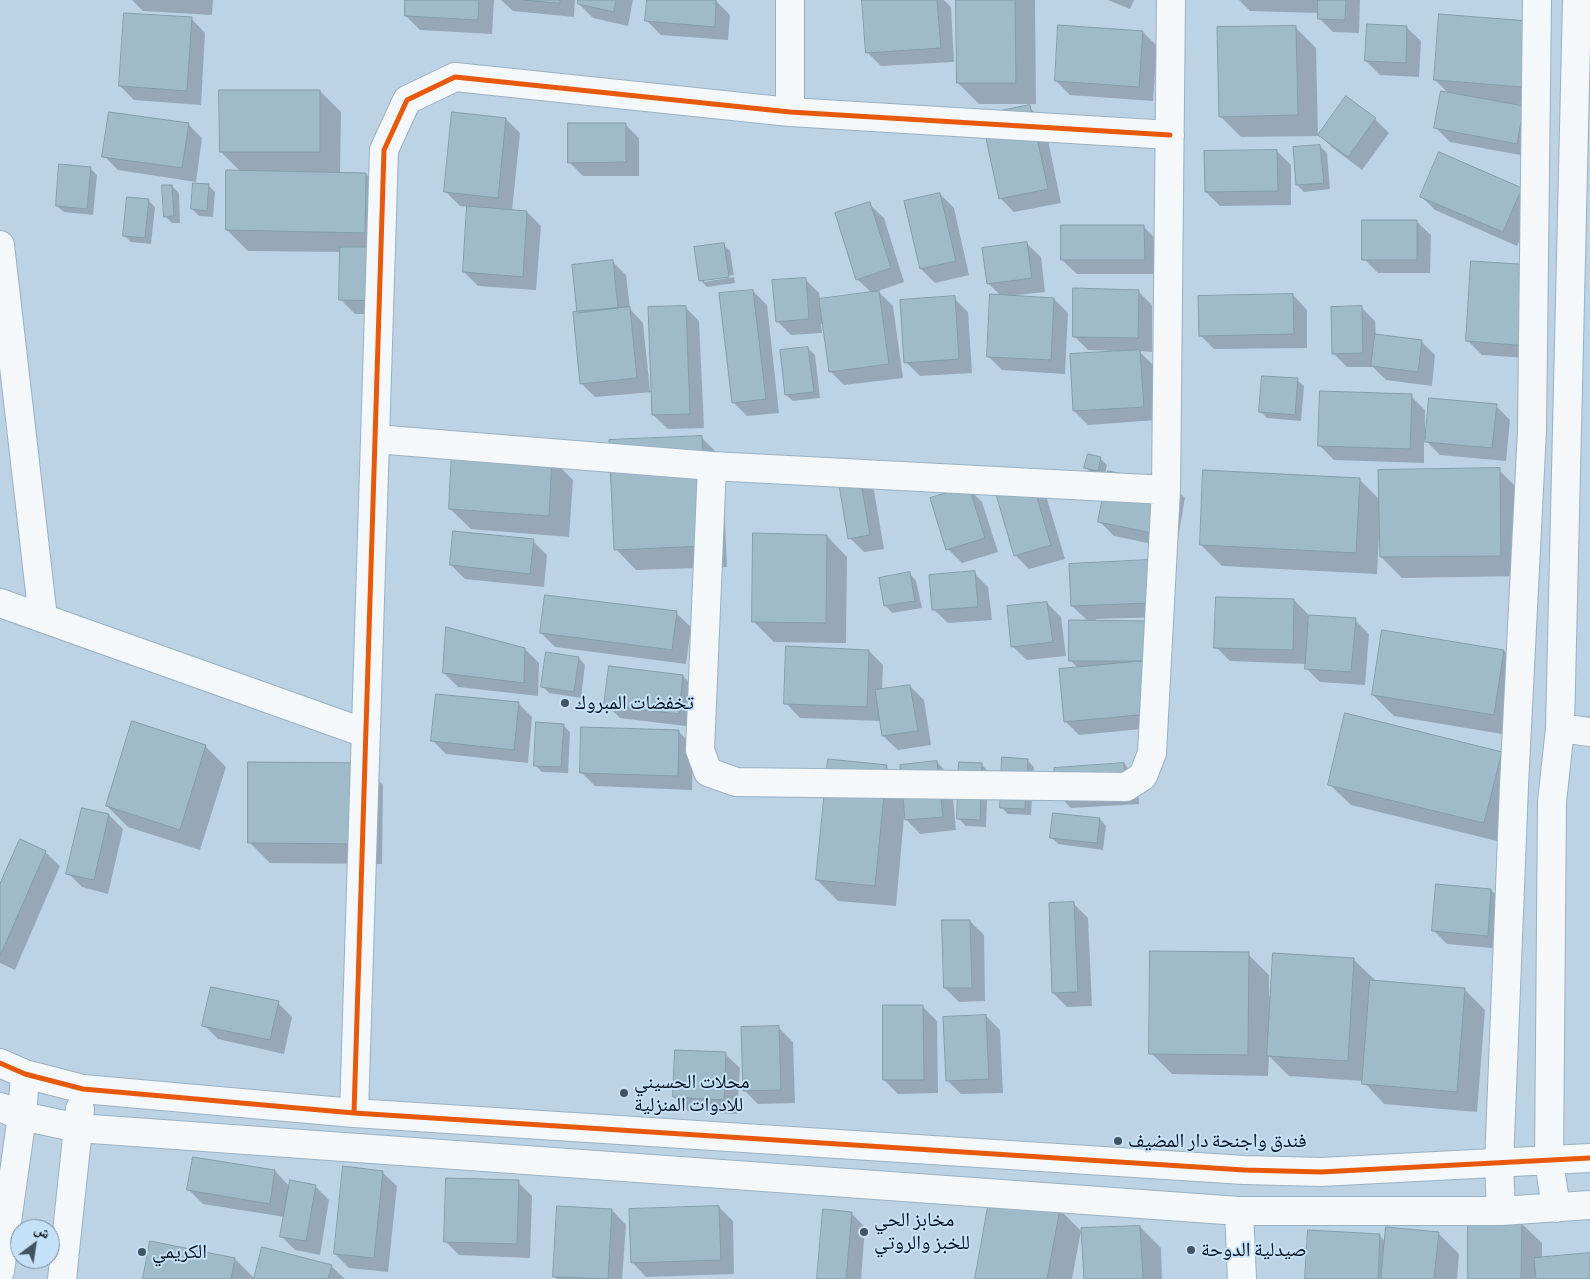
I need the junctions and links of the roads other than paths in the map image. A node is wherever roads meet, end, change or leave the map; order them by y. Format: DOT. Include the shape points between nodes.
graph roads {
  1 [pos="790,0"];
  2 [pos="1171,0"];
  3 [pos="1537,0"];
  4 [pos="1577,0"];
  5 [pos="790,112"];
  6 [pos="1170,135"];
  7 [pos="0,245"];
  8 [pos="1578,424"];
  9 [pos="375,439"];
  10 [pos="712,466"];
  11 [pos="1166,490"];
  12 [pos="0,603"];
  13 [pos="43,618"];
  14 [pos="1560,728"];
  15 [pos="1590,732"];
  16 [pos="366,733"];
  17 [pos="0,1063"];
  18 [pos="25,1074"];
  19 [pos="83,1089"];
  20 [pos="11,1111"];
  21 [pos="354,1114"];
  22 [pos="78,1128"];
  23 [pos="1590,1158"];
  24 [pos="1549,1160"];
  25 [pos="1499,1164"];
  26 [pos="1590,1205"];
  27 [pos="1556,1208"];
  28 [pos="1239,1211"];
  29 [pos="1501,1211"];
  30 [pos="0,1271"];
  31 [pos="62,1279"];
  32 [pos="1242,1279"];
  1 -- 5 [label="street"];
  2 -- 6 [label="street"];
  3 -- 25 [label="street" via="1532,430"];
  4 -- 8 [label="street"];
  5 -- 6 [label="street"];
  5 -- 9 [label="street" via="455,77 407,100 384,150"];
  6 -- 11 [label="street"];
  7 -- 13 [label="street"];
  8 -- 14 [label="street"];
  9 -- 10 [label="street"];
  9 -- 16 [label="street"];
  10 -- 11 [label="street"];
  10 -- 11 [label="street" via="700,750 708,772 736,782 1126,787 1143,776 1152,753"];
  12 -- 13 [label="street"];
  13 -- 16 [label="street"];
  14 -- 15 [label="street"];
  14 -- 24 [label="street" via="1552,802"];
  16 -- 21 [label="street"];
  17 -- 18 [label="street"];
  18 -- 19 [label="street"];
  18 -- 20 [label="street"];
  19 -- 21 [label="street"];
  19 -- 22 [label="street"];
  20 -- 22 [label="street"];
  20 -- 30 [label="street"];
  21 -- 25 [label="street" via="1244,1170 1322,1172"];
  22 -- 28 [label="street"];
  22 -- 31 [label="street"];
  23 -- 24 [label="street"];
  24 -- 25 [label="street"];
  24 -- 27 [label="street"];
  25 -- 29 [label="street"];
  26 -- 27 [label="street"];
  27 -- 29 [label="street"];
  28 -- 29 [label="street"];
  28 -- 32 [label="street"];
}
